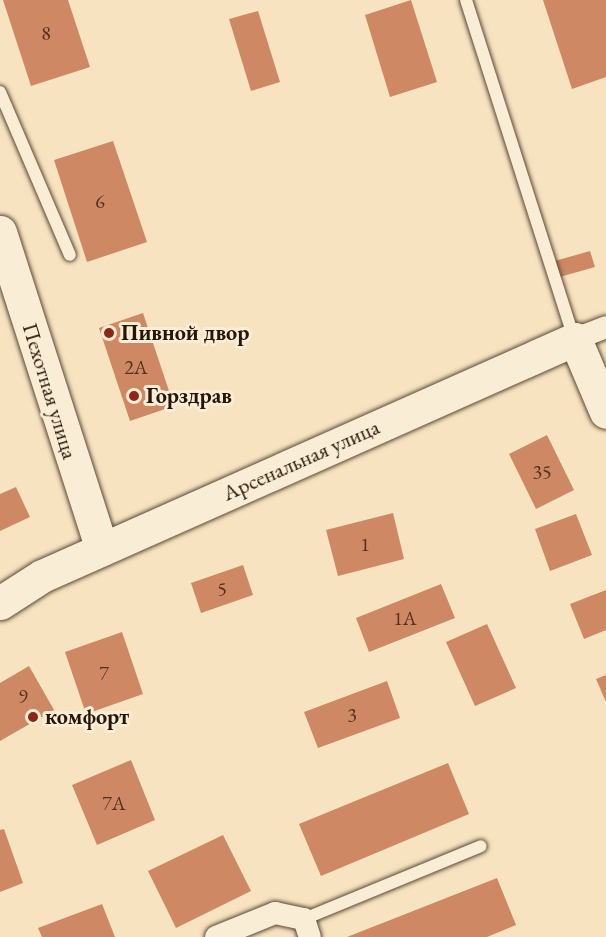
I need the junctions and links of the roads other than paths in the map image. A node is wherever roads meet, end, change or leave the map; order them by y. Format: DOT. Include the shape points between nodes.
graph roads {
  1 [pos="466,0"];
  2 [pos="0,92"];
  3 [pos="2,106"];
  4 [pos="0,232"];
  5 [pos="69,255"];
  6 [pos="606,327"];
  7 [pos="575,339"];
  8 [pos="606,412"];
  9 [pos="102,549"];
  10 [pos="0,603"];
  11 [pos="481,846"];
  12 [pos="307,928"];
  13 [pos="216,937"];
  1 -- 7 [label="lane"];
  2 -- 3 [label="lane"];
  3 -- 5 [label="lane"];
  4 -- 9 [label="street, Пехотная улица"];
  6 -- 7 [label="street, Арсенальная улица"];
  7 -- 8 [label="street"];
  7 -- 9 [label="street, Арсенальная улица"];
  9 -- 10 [label="street, Арсенальная улица" via="42,576"];
  11 -- 12 [label="lane"];
  12 -- 13 [label="street" via="275,913"];
}
